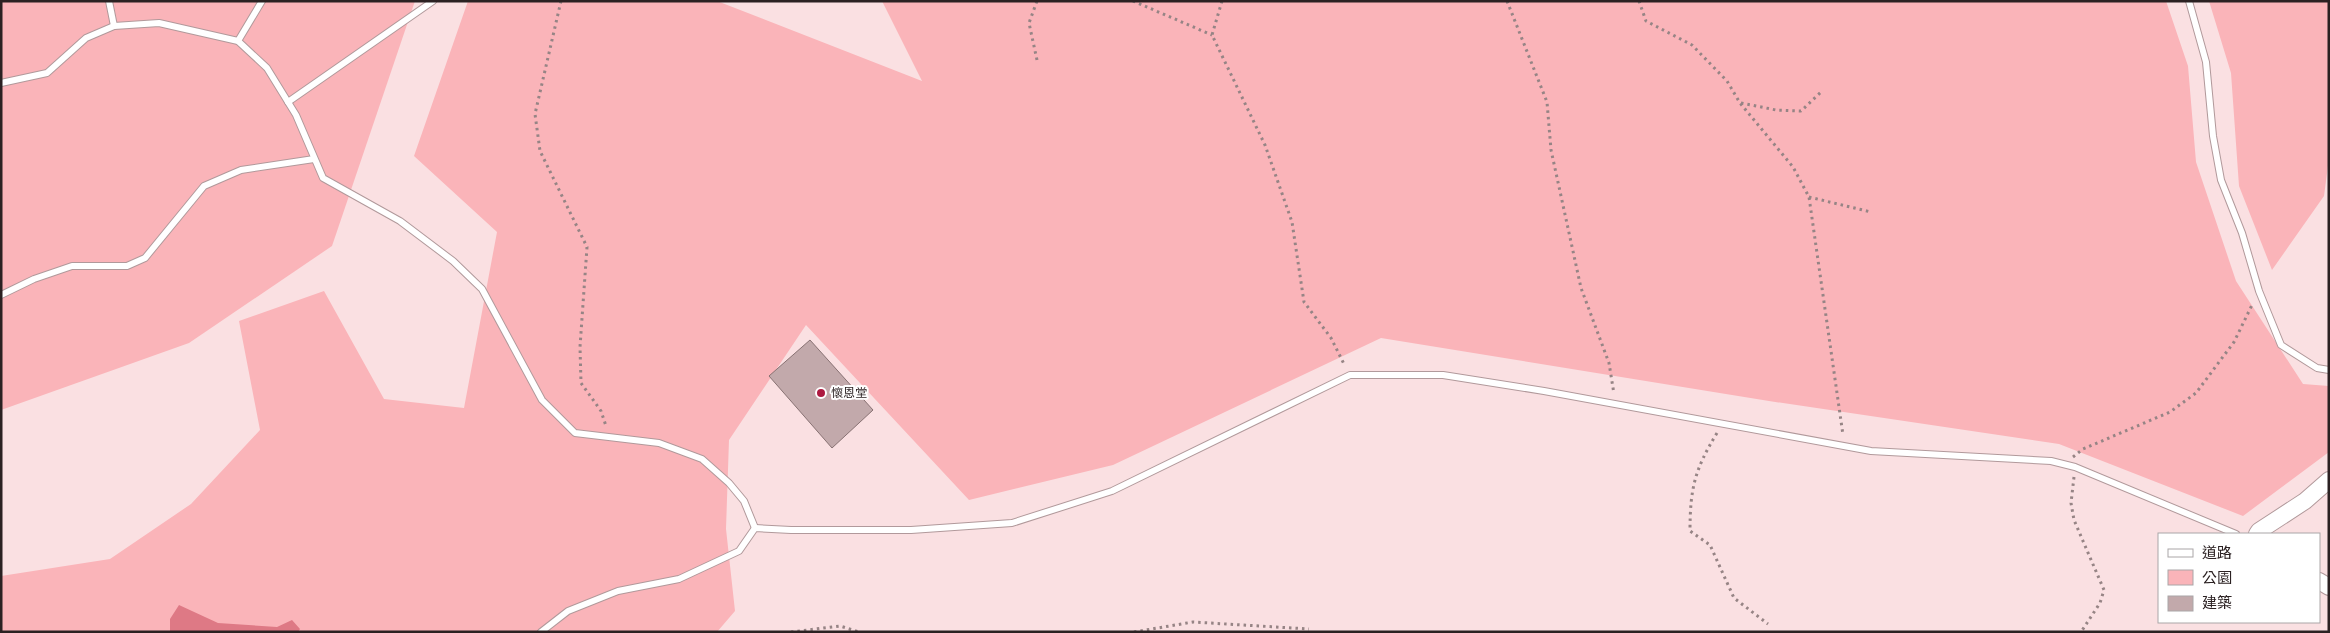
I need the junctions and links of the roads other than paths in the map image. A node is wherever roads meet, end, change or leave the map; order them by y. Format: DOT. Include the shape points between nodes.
graph roads {
  1 [pos="109,1"];
  2 [pos="262,1"];
  3 [pos="433,1"];
  4 [pos="2188,1"];
  5 [pos="114,26"];
  6 [pos="238,41"];
  7 [pos="1,82"];
  8 [pos="288,102"];
  9 [pos="314,159"];
  10 [pos="1,295"];
  11 [pos="2329,370"];
  12 [pos="2329,480"];
  13 [pos="755,528"];
  14 [pos="2234,533"];
  15 [pos="2258,533"];
  16 [pos="541,632"];
  1 -- 5 [label="lane"];
  2 -- 6 [label="lane"];
  3 -- 8 [label="lane"];
  4 -- 11 [label="lane" via="2206,62 2221,180 2259,291 2281,346 2317,368"];
  5 -- 6 [label="lane" via="159,23"];
  5 -- 7 [label="lane" via="86,38 47,73"];
  6 -- 8 [label="lane" via="267,68"];
  8 -- 9 [label="lane"];
  9 -- 10 [label="lane" via="241,170 204,186 145,258 139,261 127,266 72,266"];
  9 -- 13 [label="lane" via="323,178 400,222 453,261 482,289 542,400 575,433 659,443 702,459 744,500"];
  12 -- 15 [label="street" via="2305,501"];
  13 -- 14 [label="lane" via="911,530 1012,523 1112,491 1350,375 1443,375 1871,451 2051,461 2075,467"];
  13 -- 16 [label="lane" via="739,552 679,579 618,591 568,611"];
}
